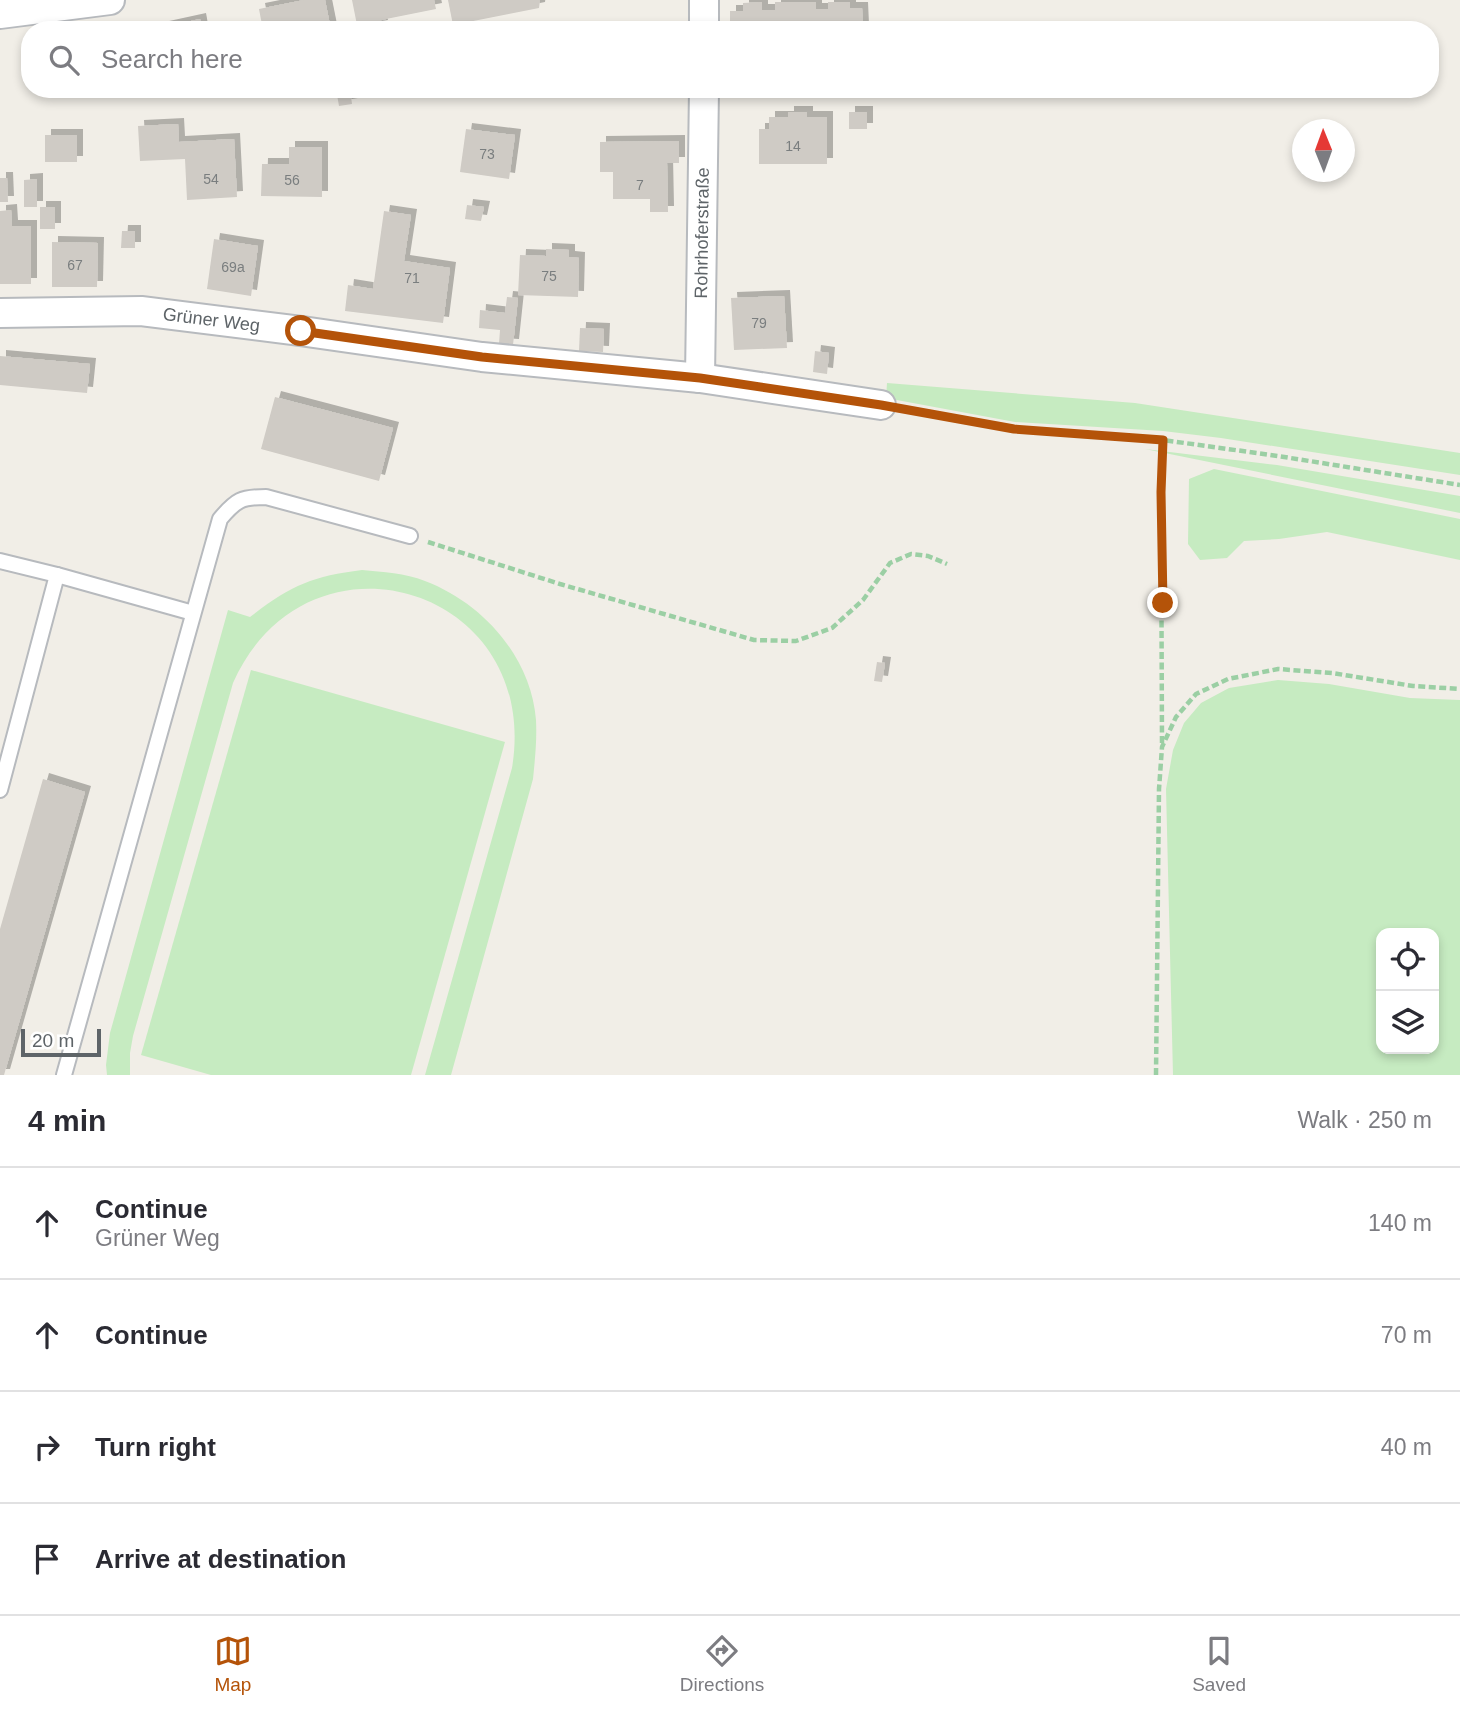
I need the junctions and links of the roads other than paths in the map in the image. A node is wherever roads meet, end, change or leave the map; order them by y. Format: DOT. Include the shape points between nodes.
graph roads {
  1 [pos="110,0"];
  2 [pos="704,0"];
  3 [pos="0,14"];
  4 [pos="704,21"];
  5 [pos="704,98"];
  6 [pos="0,313"];
  7 [pos="700,378"];
  8 [pos="881,405"];
  9 [pos="410,536"];
  10 [pos="0,561"];
  11 [pos="57,575"];
  12 [pos="193,613"];
  13 [pos="0,790"];
  14 [pos="64,1075"];
  1 -- 3 [label="street"];
  2 -- 4 [label="street"];
  5 -- 7 [label="street, Rohrhoferstraße"];
  6 -- 7 [label="street, Grüner Weg" via="141,311 482,357"];
  7 -- 8 [label="street, Grüner Weg"];
  9 -- 12 [label="lane" via="247,497 220,519"];
  10 -- 11 [label="lane"];
  11 -- 12 [label="lane"];
  11 -- 13 [label="lane"];
  12 -- 14 [label="lane"];
}
